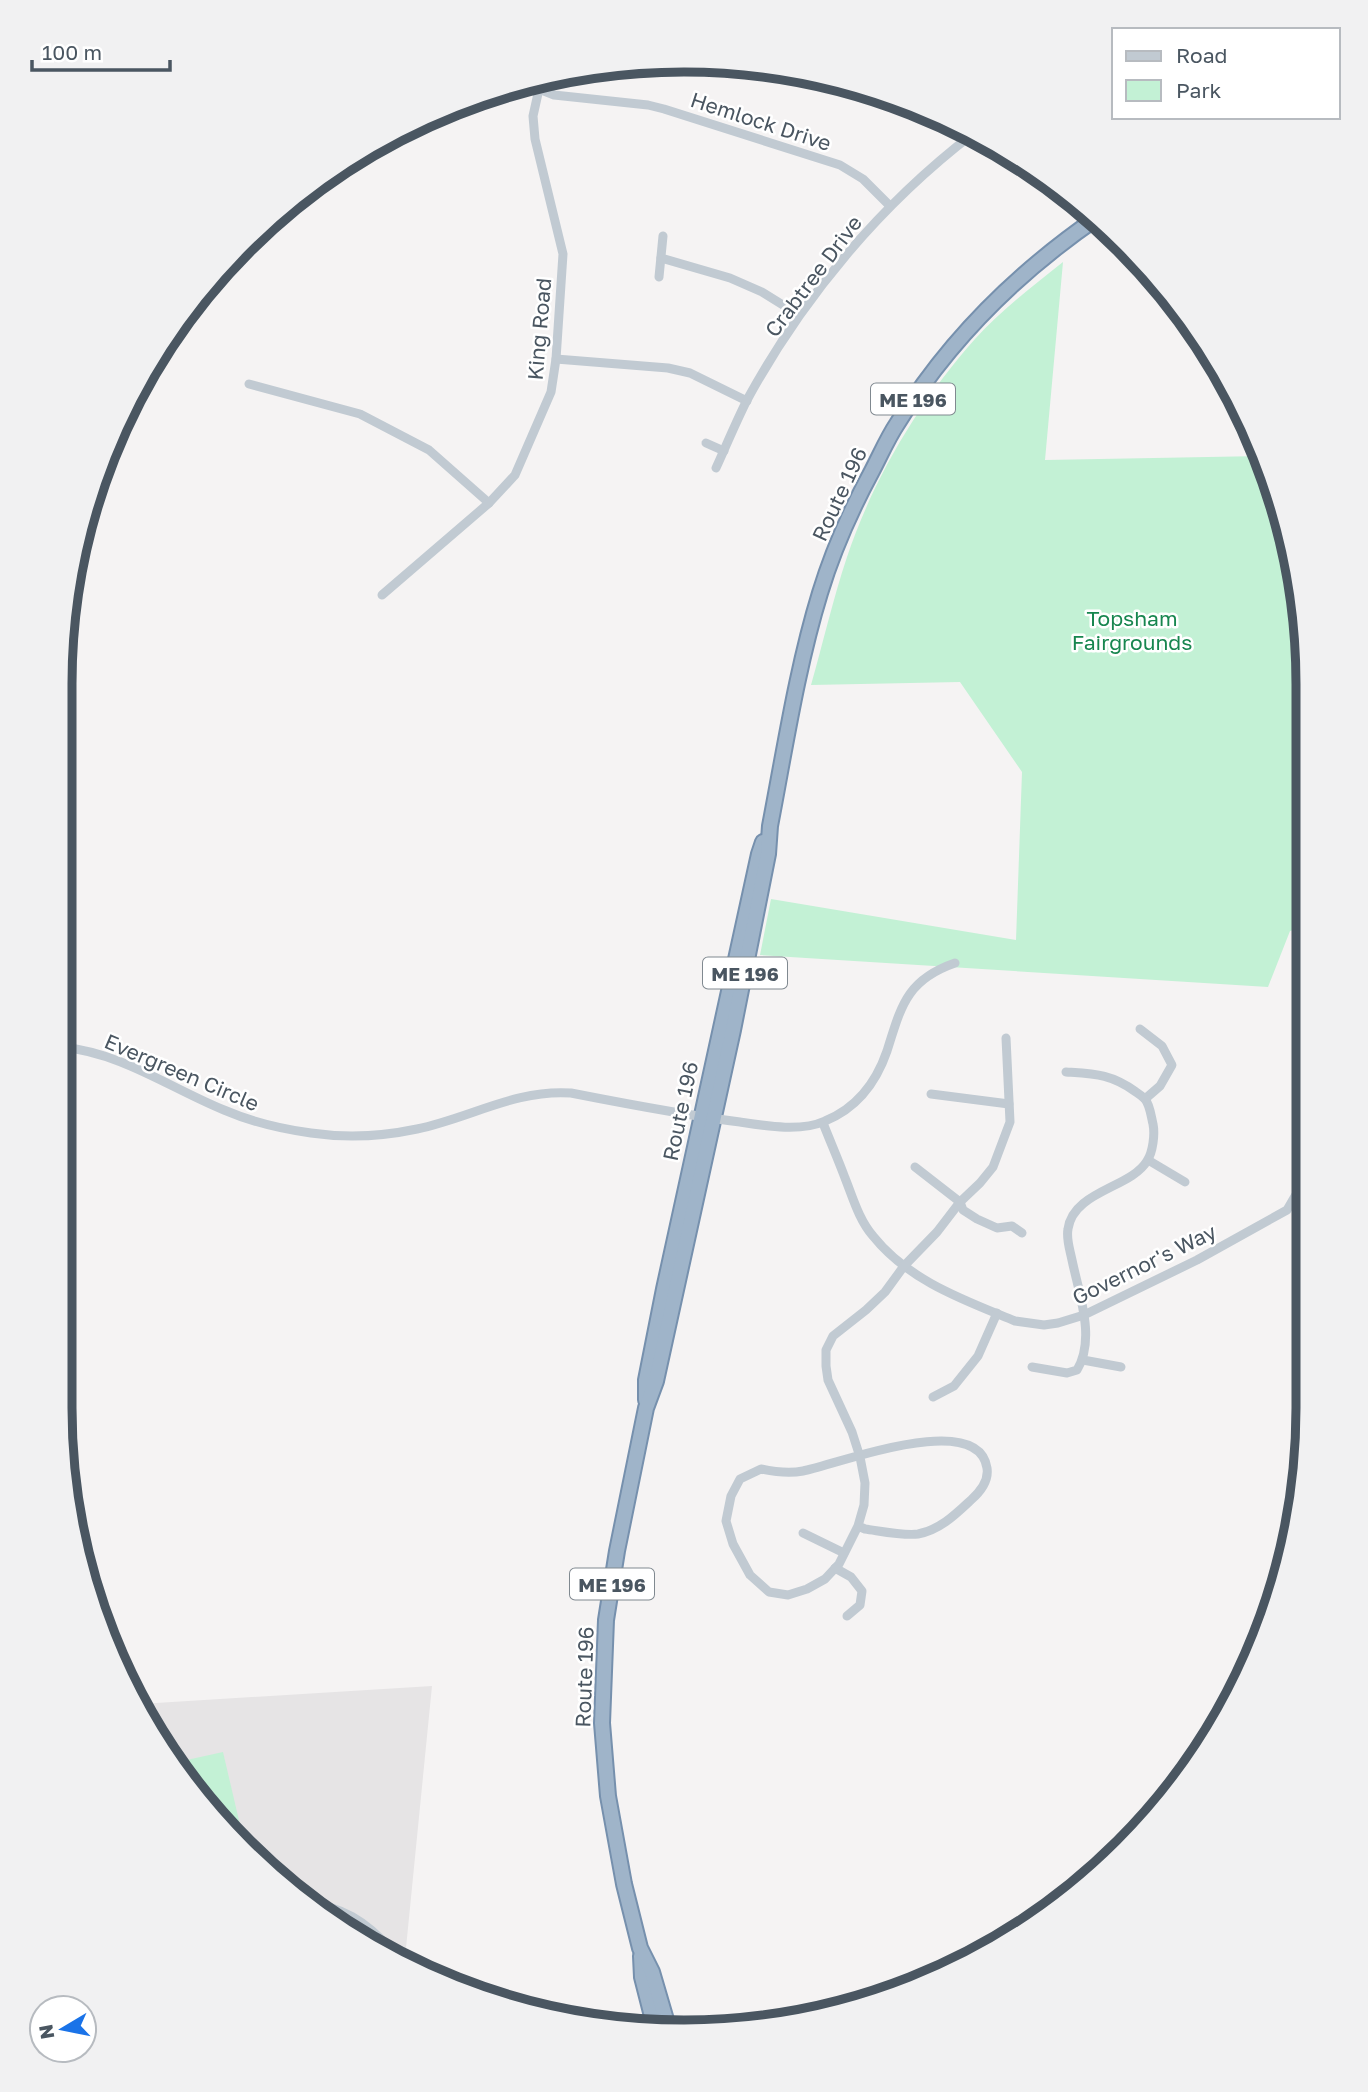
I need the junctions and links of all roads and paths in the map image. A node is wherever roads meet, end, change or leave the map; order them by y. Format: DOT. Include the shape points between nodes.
graph roads {
  1 [pos="540,89"];
  2 [pos="541,90"];
  3 [pos="965,141"];
  4 [pos="890,206"];
  5 [pos="1088,224"];
  6 [pos="663,236"];
  7 [pos="661,258"];
  8 [pos="659,277"];
  9 [pos="799,315"];
  10 [pos="556,359"];
  11 [pos="249,384"];
  12 [pos="747,401"];
  13 [pos="706,443"];
  14 [pos="723,451"];
  15 [pos="716,468"];
  16 [pos="489,503"];
  17 [pos="382,595"];
  18 [pos="955,963"];
  19 [pos="1140,1029"];
  20 [pos="1006,1038"];
  21 [pos="72,1048"];
  22 [pos="1066,1072"];
  23 [pos="931,1094"];
  24 [pos="1145,1099"];
  25 [pos="1009,1104"];
  26 [pos="707,1118"];
  27 [pos="823,1123"];
  28 [pos="1148,1160"];
  29 [pos="915,1167"];
  30 [pos="1185,1182"];
  31 [pos="1296,1195"];
  32 [pos="960,1202"];
  33 [pos="1023,1233"];
  34 [pos="904,1266"];
  35 [pos="997,1313"];
  36 [pos="1084,1315"];
  37 [pos="1083,1360"];
  38 [pos="1032,1367"];
  39 [pos="1121,1367"];
  40 [pos="933,1397"];
  41 [pos="860,1457"];
  42 [pos="858,1526"];
  43 [pos="803,1533"];
  44 [pos="844,1553"];
  45 [pos="835,1568"];
  46 [pos="847,1616"];
  47 [pos="330,1907"];
  48 [pos="380,1939"];
  49 [pos="640,1948"];
  50 [pos="653,2019"];
  51 [pos="666,2020"];
  1 -- 10 [label="street, King Road" via="533,116 535,139 564,254"];
  2 -- 4 [label="street, Hemlock Drive" via="554,95 664,108 800,151 851,171"];
  3 -- 4 [label="street, Crabtree Drive"];
  4 -- 9 [label="street, Crabtree Drive"];
  5 -- 26 [label="highway, Route 196 / ME 196" via="1045,256 960,338 895,426 848,517 808,637"];
  6 -- 7 [label="street"];
  7 -- 8 [label="street"];
  7 -- 9 [label="street" via="730,278"];
  9 -- 12 [label="street, Crabtree Drive"];
  10 -- 12 [label="street" via="668,368 690,373"];
  10 -- 16 [label="street, King Road" via="551,392 514,475"];
  11 -- 16 [label="street" via="360,414 429,450"];
  12 -- 14 [label="street, Crabtree Drive"];
  13 -- 14 [label="street"];
  14 -- 15 [label="street, Crabtree Drive"];
  16 -- 17 [label="street, King Road"];
  18 -- 27 [label="street" via="919,983 898,1013 876,1079 856,1102"];
  19 -- 24 [label="street" via="1163,1046 1172,1065 1160,1086"];
  20 -- 25 [label="street"];
  21 -- 26 [label="street, Evergreen Circle" via="142,1069 261,1124 312,1133 418,1129 533,1094 555,1092"];
  22 -- 24 [label="street" via="1102,1074"];
  23 -- 25 [label="street"];
  24 -- 28 [label="street" via="1154,1132"];
  25 -- 32 [label="street" via="1010,1122 993,1167"];
  26 -- 27 [label="street, Evergreen Circle" via="788,1128"];
  26 -- 49 [label="highway, Route 196 / ME 196" via="646,1380 646,1408 606,1620 602,1723 608,1796"];
  27 -- 34 [label="street, Governor's Way" via="871,1235"];
  28 -- 30 [label="street"];
  28 -- 36 [label="street" via="1072,1217 1069,1246"];
  29 -- 32 [label="street"];
  31 -- 36 [label="street, Governor's Way" via="1287,1210"];
  32 -- 33 [label="street" via="963,1210 977,1219"];
  32 -- 34 [label="street"];
  34 -- 35 [label="street, Governor's Way" via="942,1290"];
  34 -- 41 [label="street" via="885,1292 833,1336 826,1350 828,1380"];
  35 -- 36 [label="street, Governor's Way" via="1044,1325"];
  35 -- 40 [label="street" via="978,1356 954,1386"];
  36 -- 37 [label="street"];
  37 -- 38 [label="street" via="1077,1370 1067,1373"];
  37 -- 39 [label="street"];
  41 -- 42 [label="street" via="865,1483"];
  41 -- 42 [label="street" via="903,1445 950,1441 981,1452 988,1470 982,1490 939,1526 917,1534"];
  41 -- 45 [label="street" via="800,1472 779,1474 761,1469 740,1479 731,1496 726,1521 733,1544 750,1575 769,1592 788,1595 807,1589"];
  42 -- 44 [label="street"];
  43 -- 44 [label="street"];
  44 -- 45 [label="street"];
  45 -- 46 [label="street" via="851,1577 862,1591 860,1605"];
  47 -- 48 [label="street" via="362,1921"];
  49 -- 50 [label="highway, Route 196 / ME 196"];
  49 -- 51 [label="highway, Route 196 / ME 196"];
}
